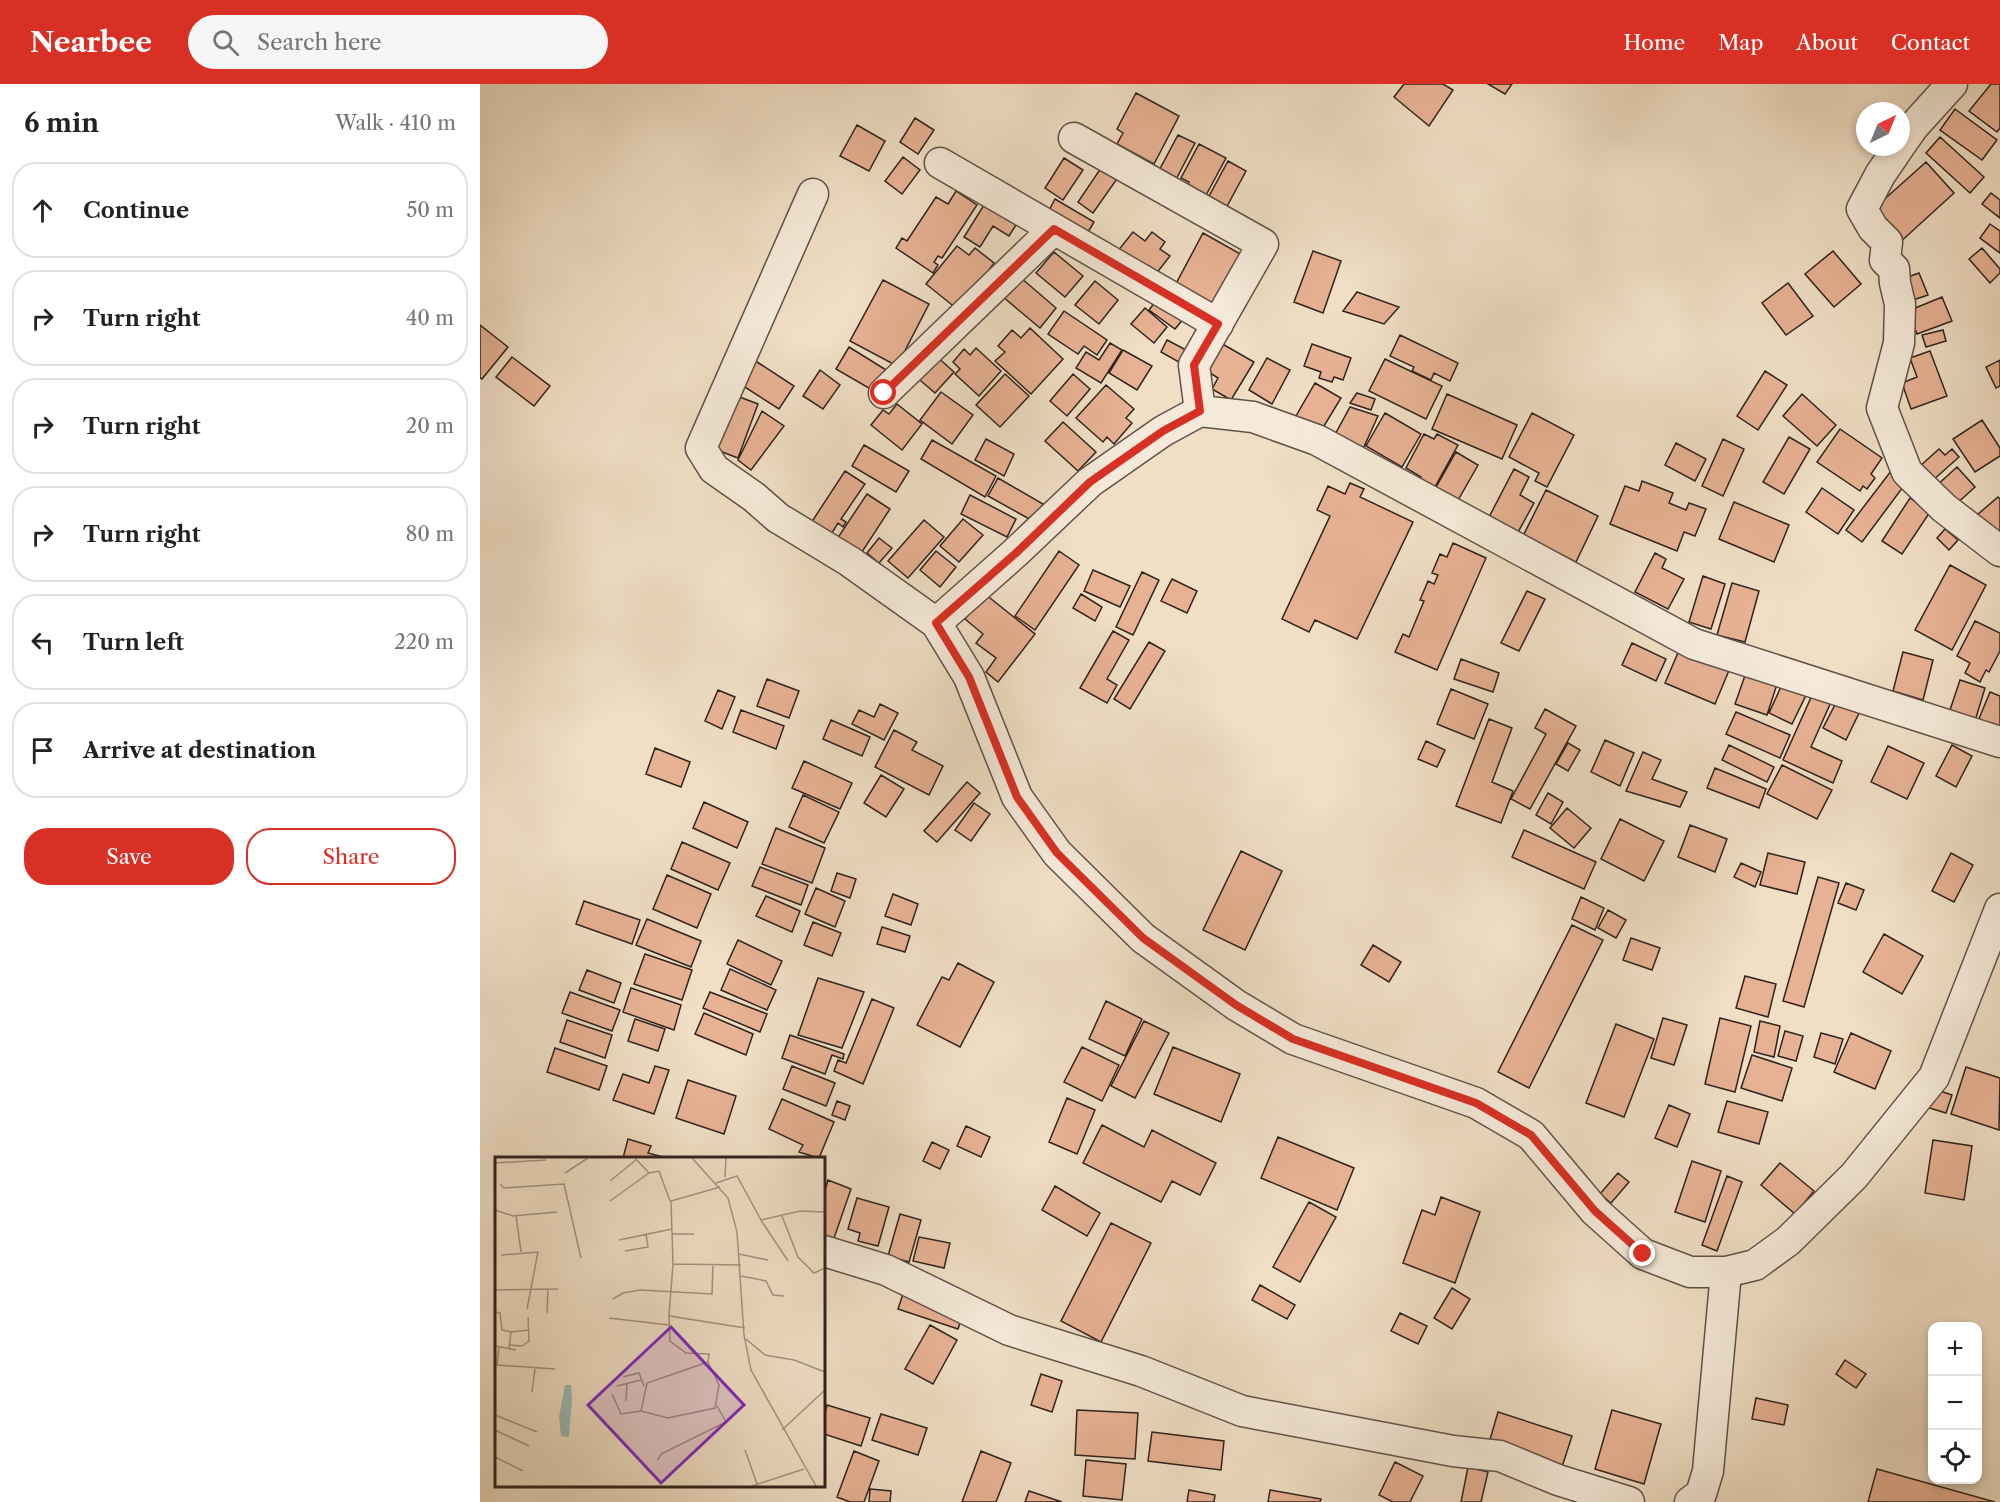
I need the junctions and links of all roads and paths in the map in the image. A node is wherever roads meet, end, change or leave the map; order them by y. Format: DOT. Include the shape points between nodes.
graph roads {
  1 [pos="1952,84"];
  2 [pos="1910,131"];
  3 [pos="1074,138"];
  4 [pos="1893,156"];
  5 [pos="940,163"];
  6 [pos="813,194"];
  7 [pos="1054,229"];
  8 [pos="1218,324"];
  9 [pos="884,393"];
  10 [pos="1200,411"];
  11 [pos="2000,552"];
  12 [pos="936,623"];
  13 [pos="2000,742"];
  14 [pos="2000,909"];
  15 [pos="825,1251"];
  16 [pos="1726,1272"];
  17 [pos="1629,1502"];
  18 [pos="1690,1502"];
  1 -- 2 [label="street"];
  3 -- 8 [label="street" via="1263,244"];
  4 -- 11 [label="street" via="1862,209 1887,242 1885,260 1894,269 1900,304 1899,343 1882,408 1907,472 1944,508"];
  5 -- 7 [label="street"];
  6 -- 12 [label="street" via="701,448 714,469 778,518 849,561"];
  7 -- 8 [label="street"];
  7 -- 9 [label="street"];
  8 -- 10 [label="street" via="1194,365"];
  10 -- 12 [label="street" via="1163,431 1090,482"];
  10 -- 13 [label="street" via="1253,417 1317,440 1694,644"];
  12 -- 16 [label="street" via="969,677 1017,797 1057,853 1143,938 1236,1005 1293,1039 1476,1103 1531,1135 1595,1211 1643,1254 1690,1272"];
  14 -- 16 [label="street" via="1934,1077 1854,1176 1788,1241 1755,1265"];
  15 -- 17 [label="street" via="886,1270 1009,1330 1141,1371 1242,1412 1500,1456 1558,1480"];
  16 -- 18 [label="street" via="1708,1471 1701,1494"];
}
